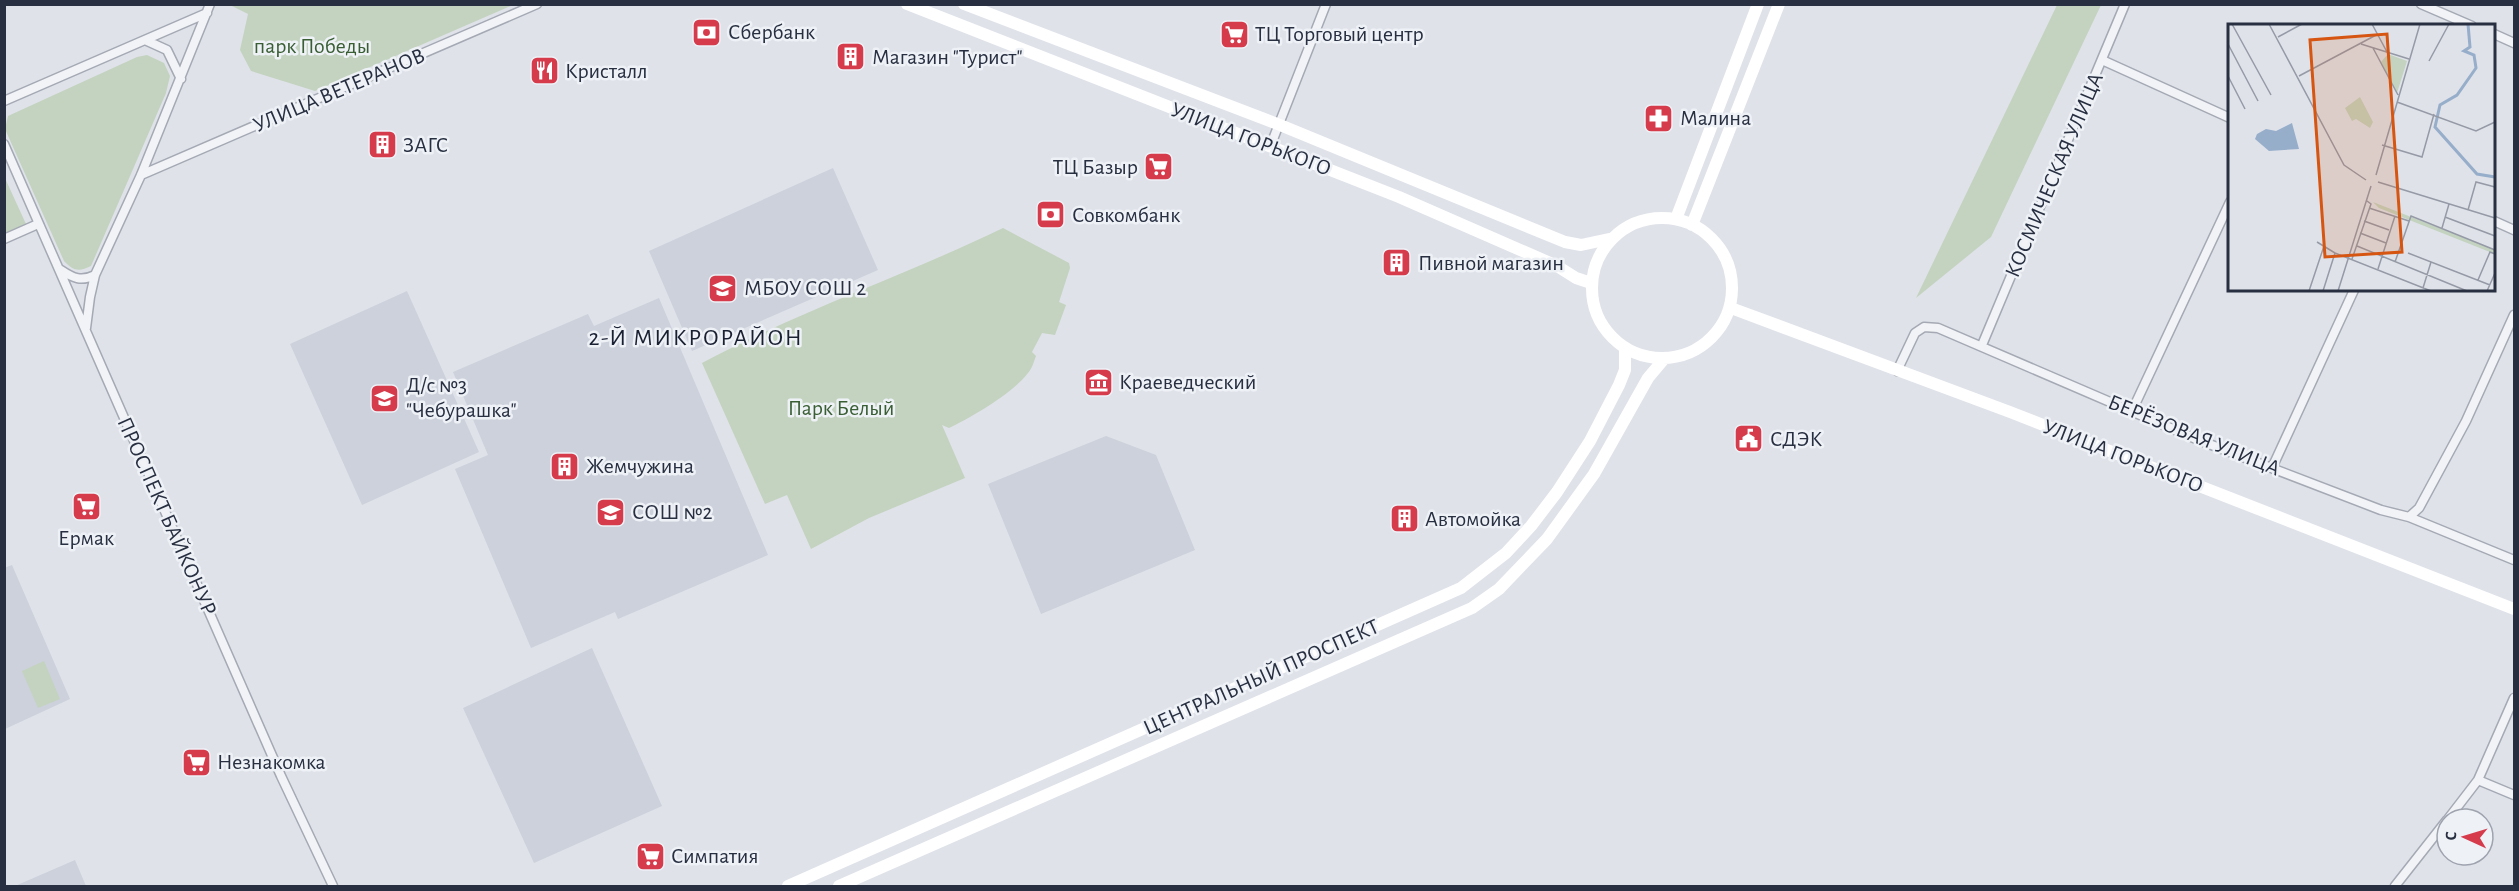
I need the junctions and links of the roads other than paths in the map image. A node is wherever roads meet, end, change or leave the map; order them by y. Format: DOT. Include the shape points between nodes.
graph roads {
  1 [pos="537,4"];
  2 [pos="907,4"];
  3 [pos="964,4"];
  4 [pos="1326,4"];
  5 [pos="1758,4"];
  6 [pos="1779,4"];
  7 [pos="2125,4"];
  8 [pos="2421,4"];
  9 [pos="209,9"];
  10 [pos="2467,24"];
  11 [pos="2495,35"];
  12 [pos="145,40"];
  13 [pos="2514,43"];
  14 [pos="2102,60"];
  15 [pos="181,78"];
  16 [pos="4,101"];
  17 [pos="2228,118"];
  18 [pos="1280,125"];
  19 [pos="4,144"];
  20 [pos="1270,147"];
  21 [pos="141,175"];
  22 [pos="2228,204"];
  23 [pos="1676,219"];
  24 [pos="2495,223"];
  25 [pos="38,224"];
  26 [pos="1692,225"];
  27 [pos="2514,230"];
  28 [pos="1609,239"];
  29 [pos="4,240"];
  30 [pos="60,270"];
  31 [pos="95,275"];
  32 [pos="1591,283"];
  33 [pos="2354,291"];
  34 [pos="1731,308"];
  35 [pos="2514,315"];
  36 [pos="86,332"];
  37 [pos="1982,345"];
  38 [pos="1625,348"];
  39 [pos="1664,359"];
  40 [pos="1897,371"];
  41 [pos="2132,411"];
  42 [pos="2272,468"];
  43 [pos="2409,517"];
  44 [pos="1506,553"];
  45 [pos="2514,560"];
  46 [pos="1521,569"];
  47 [pos="2514,609"];
  48 [pos="2514,698"];
  49 [pos="1067,762"];
  50 [pos="2478,780"];
  51 [pos="1076,782"];
  52 [pos="2514,795"];
  53 [pos="2457,807"];
  54 [pos="2435,835"];
  55 [pos="333,886"];
  56 [pos="788,886"];
  57 [pos="839,886"];
  58 [pos="2395,886"];
  1 -- 21 [label="street, УЛИЦА ВЕТЕРАНОВ"];
  2 -- 20 [label="main road, УЛИЦА ГОРЬКОГО"];
  3 -- 18 [label="main road, УЛИЦА ГОРЬКОГО"];
  4 -- 18 [label="street"];
  5 -- 23 [label="main road"];
  6 -- 26 [label="main road"];
  7 -- 14 [label="street, КОСМИЧЕСКАЯ УЛИЦА"];
  8 -- 10 [label="street"];
  9 -- 12 [label="street"];
  9 -- 15 [label="street"];
  11 -- 13 [label="street"];
  12 -- 15 [label="street" via="167,50"];
  12 -- 16 [label="street"];
  14 -- 17 [label="street"];
  14 -- 37 [label="street, КОСМИЧЕСКАЯ УЛИЦА"];
  15 -- 21 [label="street"];
  18 -- 20 [label="street"];
  18 -- 28 [label="main road, УЛИЦА ГОРЬКОГО" via="1565,242 1581,245"];
  19 -- 25 [label="street, ПРОСПЕКТ БАЙКОНУР"];
  20 -- 32 [label="main road, УЛИЦА ГОРЬКОГО" via="1399,197"];
  21 -- 31 [label="street"];
  22 -- 41 [label="street"];
  23 -- 26 [label="main road"];
  23 -- 28 [label="main road" via="1638,222"];
  24 -- 27 [label="street"];
  25 -- 29 [label="street"];
  25 -- 30 [label="street, ПРОСПЕКТ БАЙКОНУР"];
  26 -- 34 [label="main road" via="1720,248 1728,265"];
  28 -- 32 [label="main road"];
  30 -- 31 [label="street" via="85,280"];
  30 -- 36 [label="street, ПРОСПЕКТ БАЙКОНУР"];
  31 -- 36 [label="street"];
  32 -- 38 [label="main road" via="1594,308 1601,324"];
  33 -- 42 [label="street"];
  34 -- 39 [label="main road" via="1716,333 1703,345"];
  34 -- 40 [label="main road, УЛИЦА ГОРЬКОГО"];
  35 -- 43 [label="street" via="2466,421 2419,508"];
  36 -- 55 [label="street, ПРОСПЕКТ БАЙКОНУР"];
  37 -- 40 [label="street, БЕРЁЗОВАЯ УЛИЦА" via="1938,327 1924,327 1915,333"];
  37 -- 41 [label="street, БЕРЁЗОВАЯ УЛИЦА"];
  38 -- 39 [label="main road"];
  38 -- 44 [label="main road, ЦЕНТРАЛЬНЫЙ ПРОСПЕКТ" via="1625,370 1590,441 1557,492"];
  39 -- 46 [label="main road, ЦЕНТРАЛЬНЫЙ ПРОСПЕКТ" via="1648,378 1575,502"];
  40 -- 47 [label="main road, УЛИЦА ГОРЬКОГО"];
  41 -- 42 [label="street, БЕРЁЗОВАЯ УЛИЦА"];
  42 -- 43 [label="street, БЕРЁЗОВАЯ УЛИЦА" via="2388,513"];
  43 -- 45 [label="street, БЕРЁЗОВАЯ УЛИЦА"];
  44 -- 46 [label="main road"];
  44 -- 49 [label="main road, ЦЕНТРАЛЬНЫЙ ПРОСПЕКТ" via="1461,588"];
  46 -- 51 [label="main road, ЦЕНТРАЛЬНЫЙ ПРОСПЕКТ" via="1472,608"];
  48 -- 50 [label="street"];
  49 -- 51 [label="main road"];
  49 -- 56 [label="main road, ЦЕНТРАЛЬНЫЙ ПРОСПЕКТ"];
  50 -- 52 [label="street"];
  50 -- 53 [label="street"];
  51 -- 57 [label="main road, ЦЕНТРАЛЬНЫЙ ПРОСПЕКТ"];
  54 -- 58 [label="street"];
}
